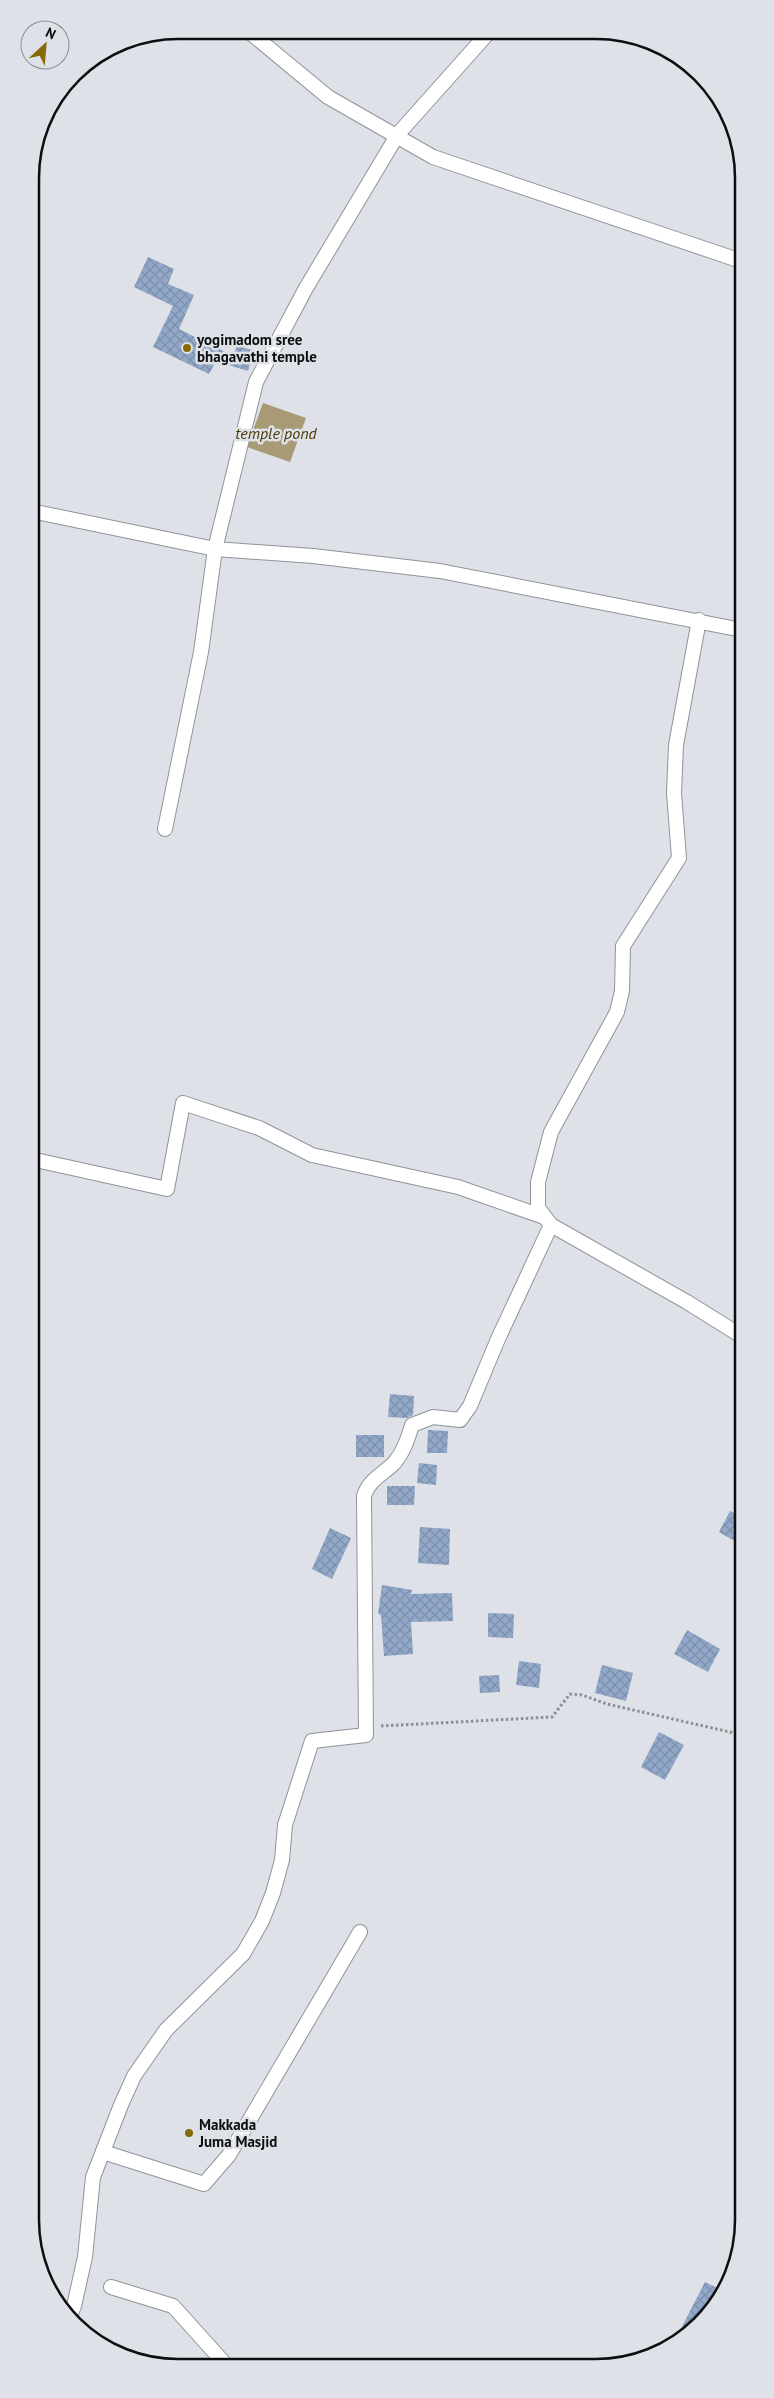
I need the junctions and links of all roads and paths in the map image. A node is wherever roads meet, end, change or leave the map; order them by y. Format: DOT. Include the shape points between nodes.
graph roads {
  1 [pos="258,39"];
  2 [pos="483,39"];
  3 [pos="397,136"];
  4 [pos="735,259"];
  5 [pos="39,513"];
  6 [pos="215,549"];
  7 [pos="698,620"];
  8 [pos="735,628"];
  9 [pos="165,829"];
  10 [pos="39,1161"];
  11 [pos="548,1221"];
  12 [pos="735,1332"];
  13 [pos="366,1726"];
  14 [pos="735,1733"];
  15 [pos="360,1932"];
  16 [pos="103,2152"];
  17 [pos="111,2287"];
  18 [pos="72,2310"];
  19 [pos="221,2359"];
  1 -- 3 [label="street" via="328,97"];
  2 -- 3 [label="street"];
  3 -- 4 [label="street" via="434,157"];
  3 -- 6 [label="street" via="306,288 256,382"];
  5 -- 6 [label="street"];
  6 -- 7 [label="street" via="440,570"];
  6 -- 9 [label="street" via="201,652"];
  7 -- 8 [label="street"];
  7 -- 11 [label="street" via="676,745 674,793 679,858 623,946 622,991 617,1012 551,1132 538,1182 538,1208"];
  10 -- 11 [label="street" via="166,1189 183,1104 259,1128 312,1155 458,1187"];
  11 -- 12 [label="street"];
  11 -- 13 [label="street" via="470,1406 460,1420 433,1417 412,1426 403,1451 395,1462 366,1487"];
  13 -- 14 [label="path" via="552,1717 570,1694 582,1694 607,1704"];
  13 -- 16 [label="street" via="366,1735 312,1741 285,1825 282,1860 262,1921 242,1954 166,2030 134,2076"];
  15 -- 16 [label="street" via="230,2155 204,2184"];
  16 -- 18 [label="street" via="93,2177 85,2257"];
  17 -- 19 [label="street" via="173,2306"];
}
